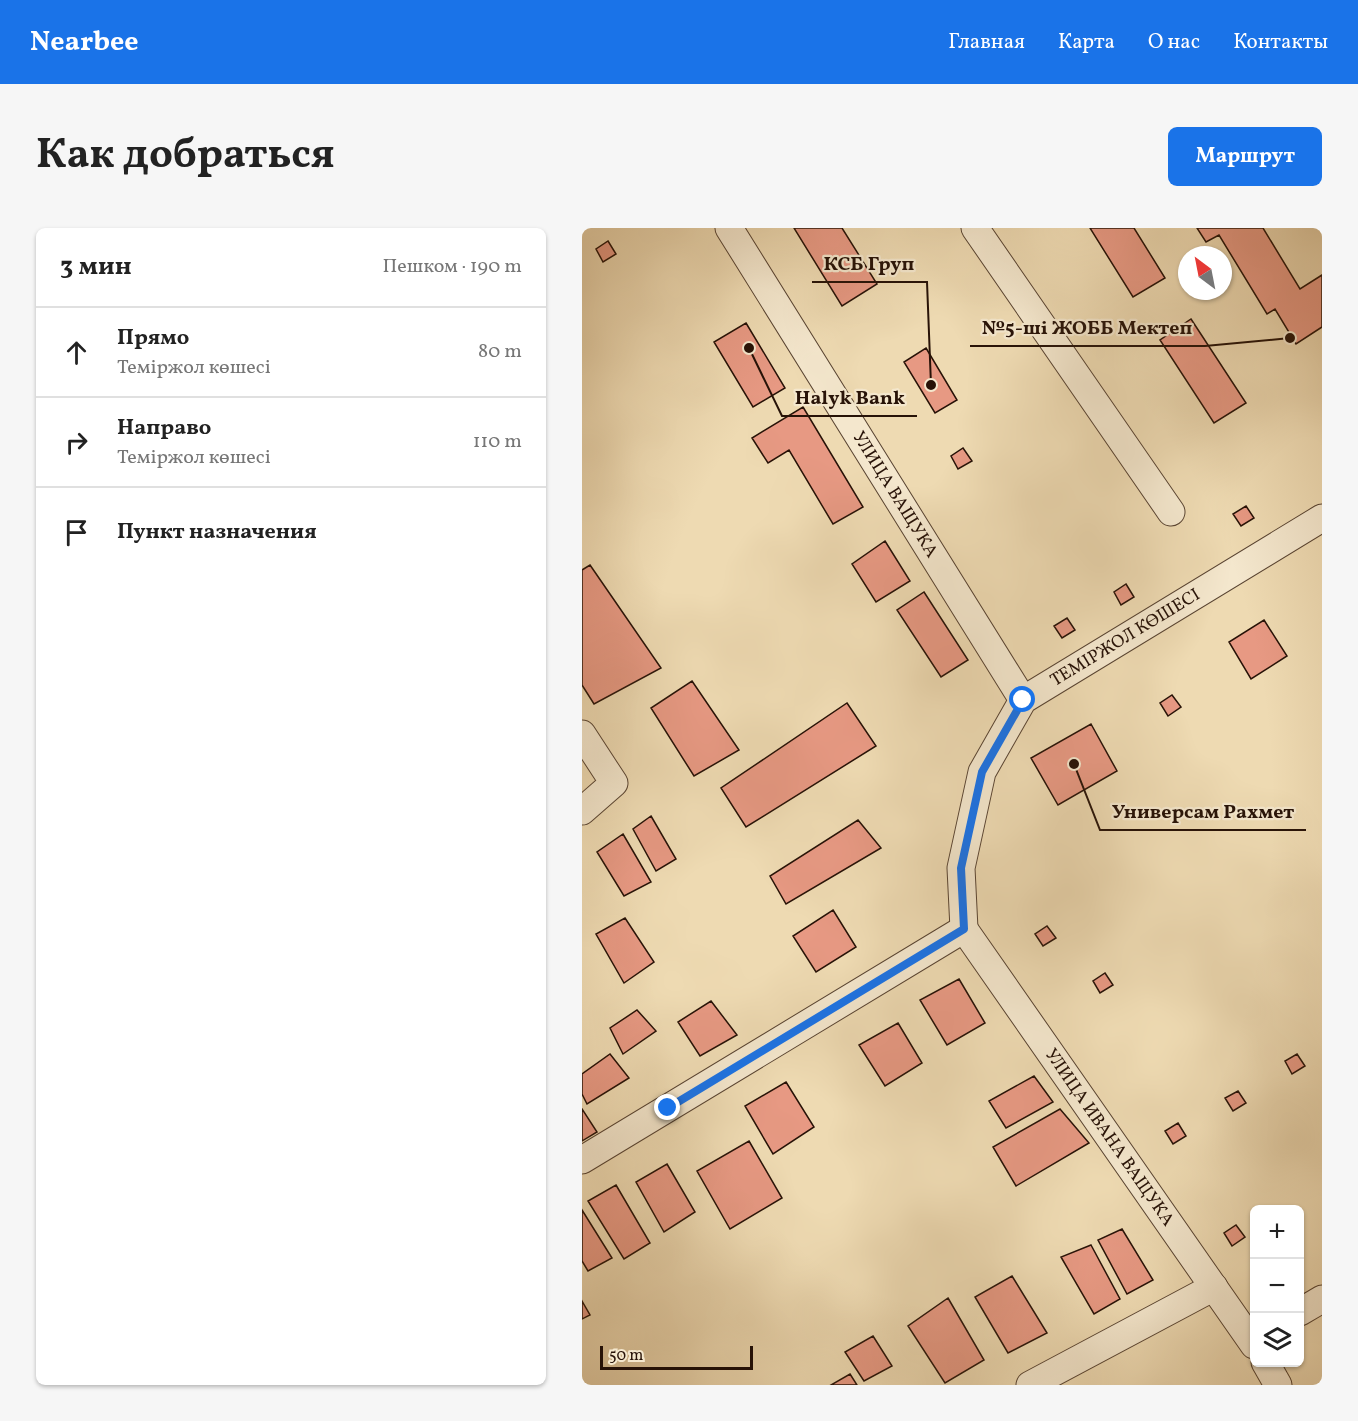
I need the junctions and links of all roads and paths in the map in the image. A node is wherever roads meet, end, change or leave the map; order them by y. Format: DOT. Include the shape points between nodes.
graph roads {
  1 [pos="729,228"];
  2 [pos="975,228"];
  3 [pos="1171,512"];
  4 [pos="1322,518"];
  5 [pos="1023,700"];
  6 [pos="582,734"];
  7 [pos="582,811"];
  8 [pos="964,929"];
  9 [pos="582,1160"];
  10 [pos="1214,1287"];
  11 [pos="1322,1299"];
  12 [pos="1304,1309"];
  13 [pos="1250,1338"];
  14 [pos="1268,1367"];
  15 [pos="1030,1385"];
  16 [pos="1278,1385"];
  1 -- 5 [label="street, УЛИЦА ВАЩУКА"];
  2 -- 3 [label="street"];
  4 -- 5 [label="street, ТЕМІРЖОЛ КӨШЕСІ"];
  5 -- 8 [label="street, ТЕМІРЖОЛ КӨШЕСІ" via="982,772 961,868"];
  6 -- 7 [label="street" via="614,783"];
  8 -- 9 [label="street"];
  8 -- 10 [label="street, УЛИЦА ИВАНА ВАЩУКА"];
  10 -- 13 [label="street, УЛИЦА ИВАНА ВАЩУКА"];
  10 -- 15 [label="street"];
  11 -- 12 [label="street"];
  14 -- 16 [label="street, УЛИЦА ИВАНА ВАЩУКА"];
}
